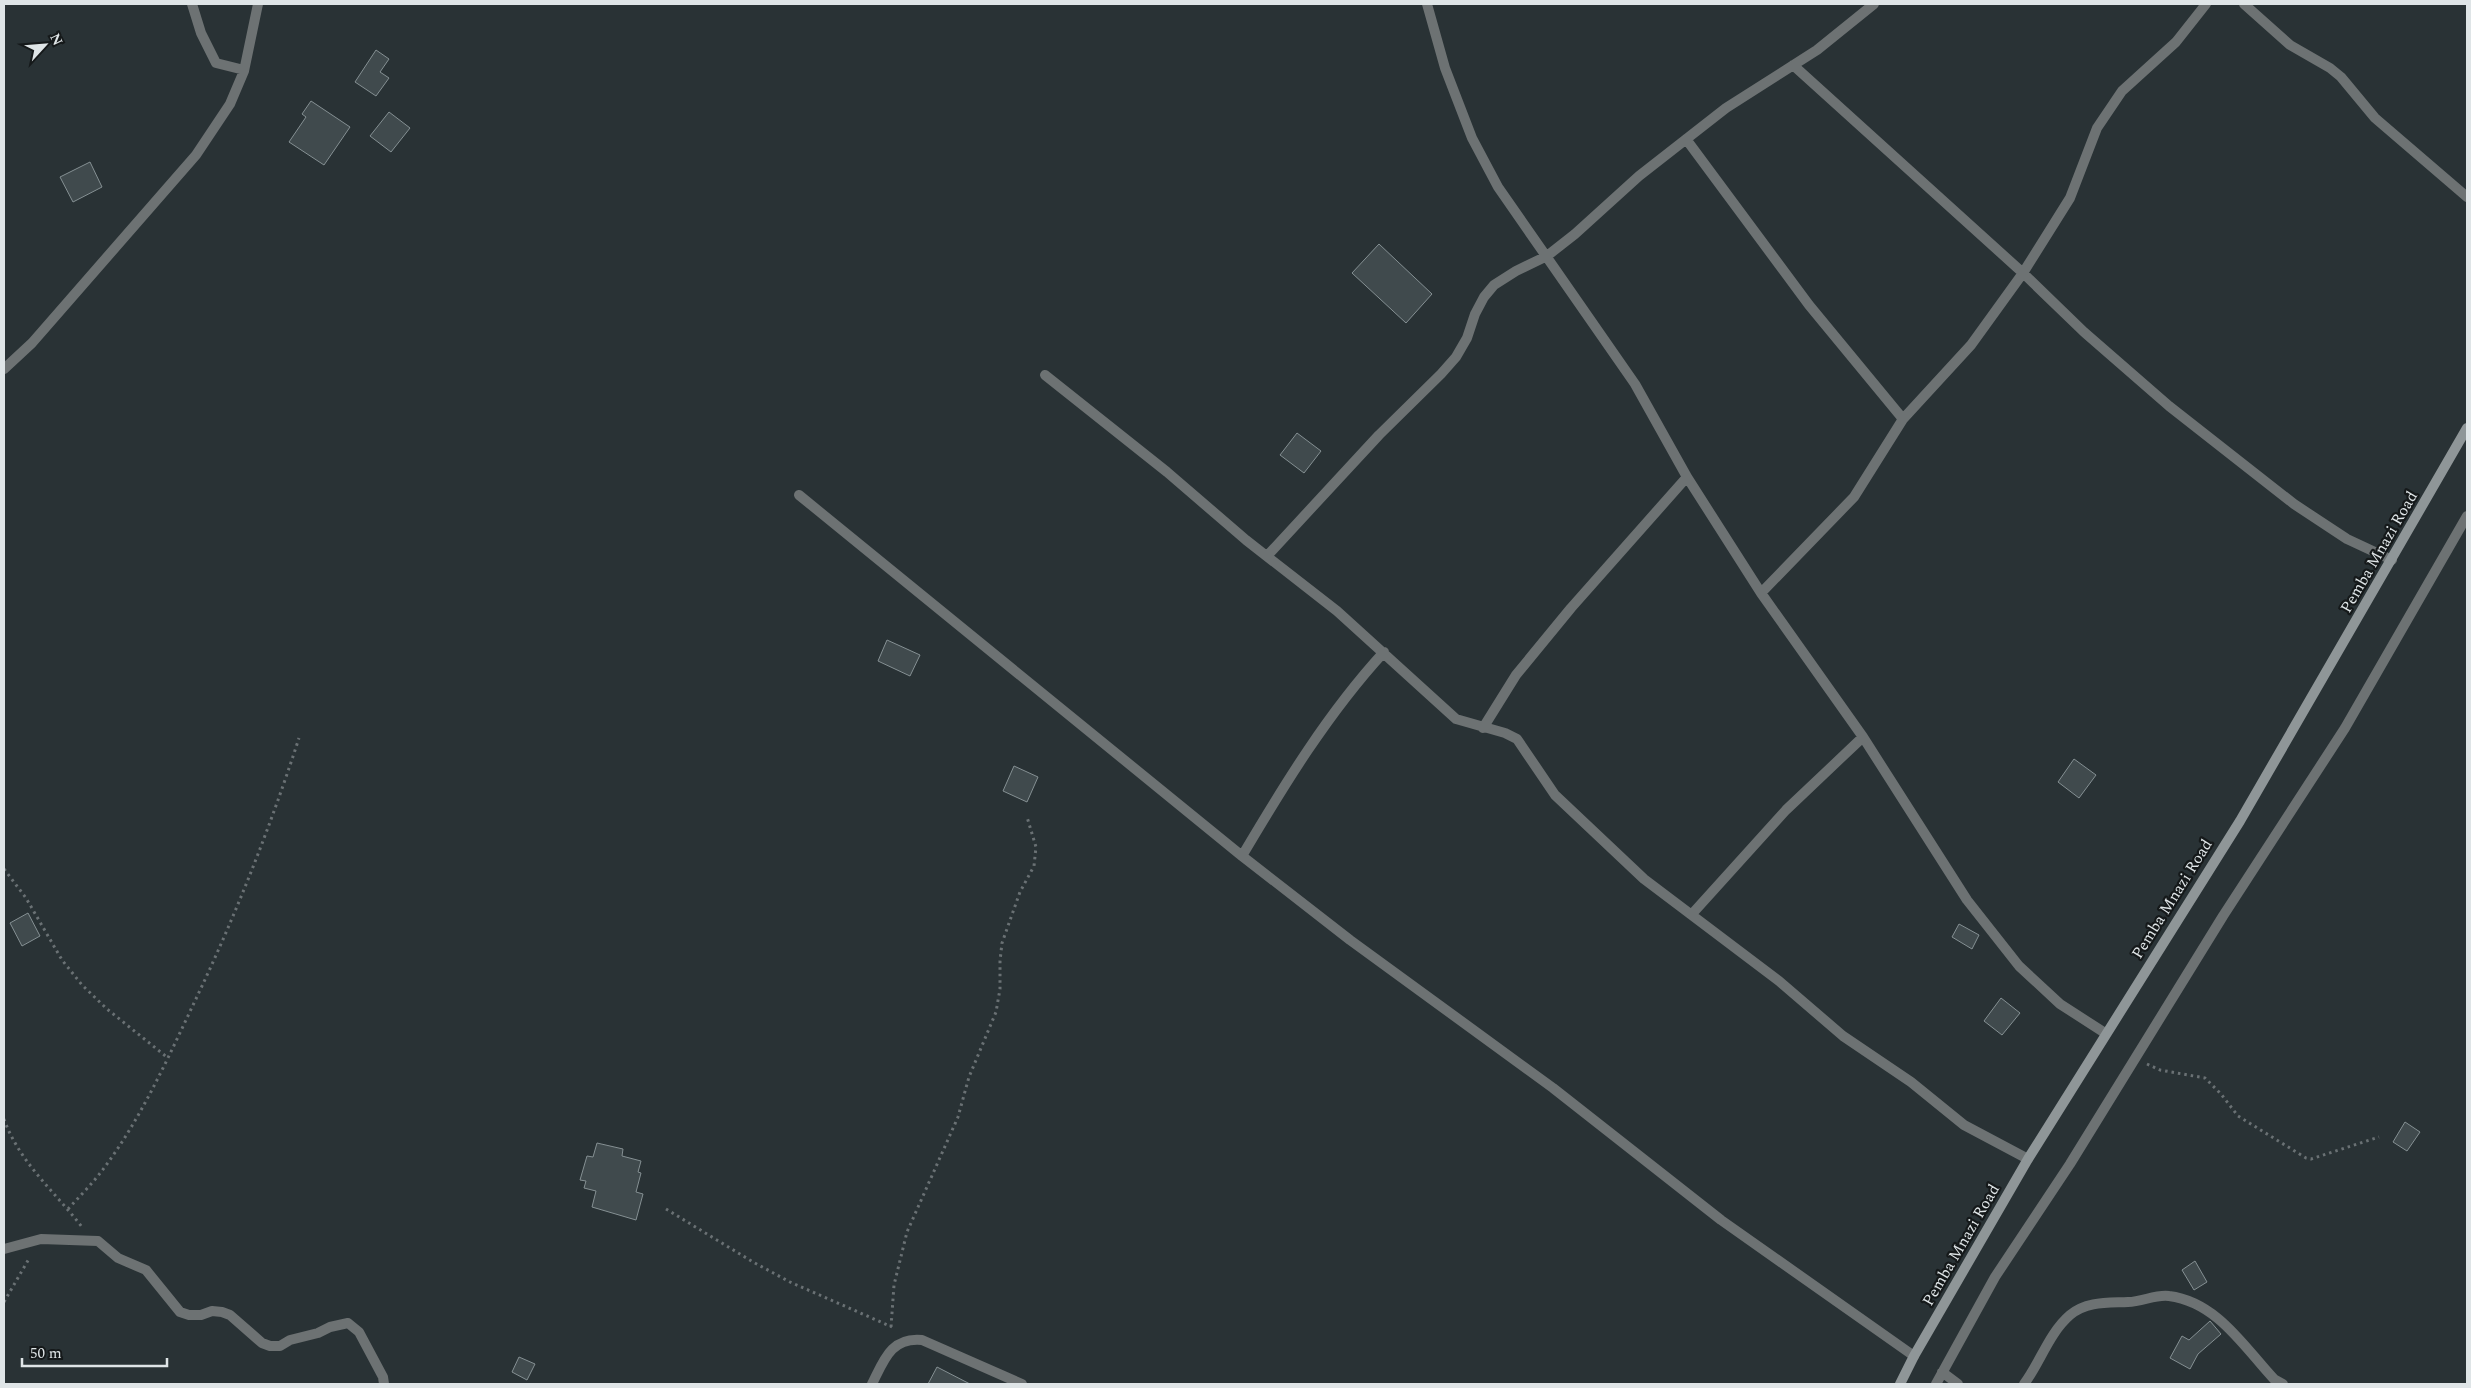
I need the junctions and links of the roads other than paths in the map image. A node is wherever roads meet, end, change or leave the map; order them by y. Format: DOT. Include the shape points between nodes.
graph roads {
  1 [pos="192,4"];
  2 [pos="258,4"];
  3 [pos="1427,4"];
  4 [pos="1874,4"];
  5 [pos="2206,4"];
  6 [pos="2244,4"];
  7 [pos="1793,65"];
  8 [pos="244,70"];
  9 [pos="1686,139"];
  10 [pos="2467,197"];
  11 [pos="1547,256"];
  12 [pos="2024,274"];
  13 [pos="4,369"];
  14 [pos="1045,375"];
  15 [pos="1903,419"];
  16 [pos="2467,428"];
  17 [pos="1688,477"];
  18 [pos="799,495"];
  19 [pos="2467,516"];
  20 [pos="1267,556"];
  21 [pos="2392,560"];
  22 [pos="1761,593"];
  23 [pos="1384,652"];
  24 [pos="1483,728"];
  25 [pos="1863,737"];
  26 [pos="1242,856"];
  27 [pos="1692,914"];
  28 [pos="2105,1033"];
  29 [pos="2028,1159"];
  30 [pos="4,1249"];
  31 [pos="1914,1356"];
  32 [pos="1942,1372"];
  33 [pos="998,1380"];
  34 [pos="384,1384"];
  35 [pos="872,1384"];
  36 [pos="1022,1384"];
  37 [pos="1900,1384"];
  38 [pos="1936,1384"];
  39 [pos="1958,1384"];
  40 [pos="2024,1384"];
  41 [pos="2283,1384"];
  1 -- 8 [label="street" via="201,33 216,63"];
  2 -- 8 [label="street"];
  3 -- 11 [label="street" via="1472,138 1498,187"];
  4 -- 7 [label="street"];
  5 -- 12 [label="street" via="2176,42 2148,64 2122,91 2098,128 2070,198"];
  6 -- 10 [label="street" via="2290,45 2340,76 2375,118"];
  7 -- 9 [label="street" via="1726,108"];
  7 -- 12 [label="street"];
  8 -- 13 [label="street" via="230,104 196,156 32,343"];
  9 -- 11 [label="street"];
  9 -- 15 [label="street" via="1809,305"];
  11 -- 17 [label="street" via="1635,384"];
  11 -- 20 [label="street" via="1494,285 1475,314 1467,338 1446,368"];
  12 -- 15 [label="street" via="1971,345"];
  12 -- 21 [label="street" via="2169,406 2246,467 2347,539"];
  14 -- 20 [label="street"];
  15 -- 22 [label="street" via="1854,497"];
  16 -- 21 [label="main road, Pemba Mnazi Road"];
  17 -- 22 [label="street"];
  17 -- 24 [label="street" via="1565,615 1516,675"];
  18 -- 26 [label="street"];
  19 -- 32 [label="street" via="2345,728 2223,916 2070,1164 1994,1277"];
  20 -- 23 [label="street" via="1337,610"];
  21 -- 28 [label="main road, Pemba Mnazi Road" via="2240,821"];
  22 -- 25 [label="street"];
  23 -- 24 [label="street" via="1456,719"];
  23 -- 26 [label="street" via="1336,709"];
  24 -- 27 [label="street" via="1517,738 1555,795 1644,879"];
  25 -- 27 [label="street" via="1786,810"];
  25 -- 28 [label="street" via="1968,900 2019,966 2060,1004"];
  26 -- 31 [label="street" via="1350,940 1552,1088 1721,1220"];
  27 -- 29 [label="street" via="1779,981 1843,1036 1911,1082 1964,1125"];
  28 -- 29 [label="main road, Pemba Mnazi Road"];
  29 -- 31 [label="main road, Pemba Mnazi Road"];
  30 -- 34 [label="street" via="41,1239 98,1241 118,1258 146,1270 180,1312 201,1315 212,1311 230,1315 262,1344 270,1346 280,1346 340,1324 354,1326 384,1377"];
  31 -- 37 [label="main road, Pemba Mnazi Road"];
  32 -- 38 [label="street"];
  32 -- 39 [label="street"];
  33 -- 35 [label="street" via="922,1340 909,1339 898,1343 885,1358"];
  33 -- 36 [label="street"];
  40 -- 41 [label="street" via="2055,1335 2070,1316 2083,1307 2168,1295 2194,1303 2217,1316 2274,1379"];
}
